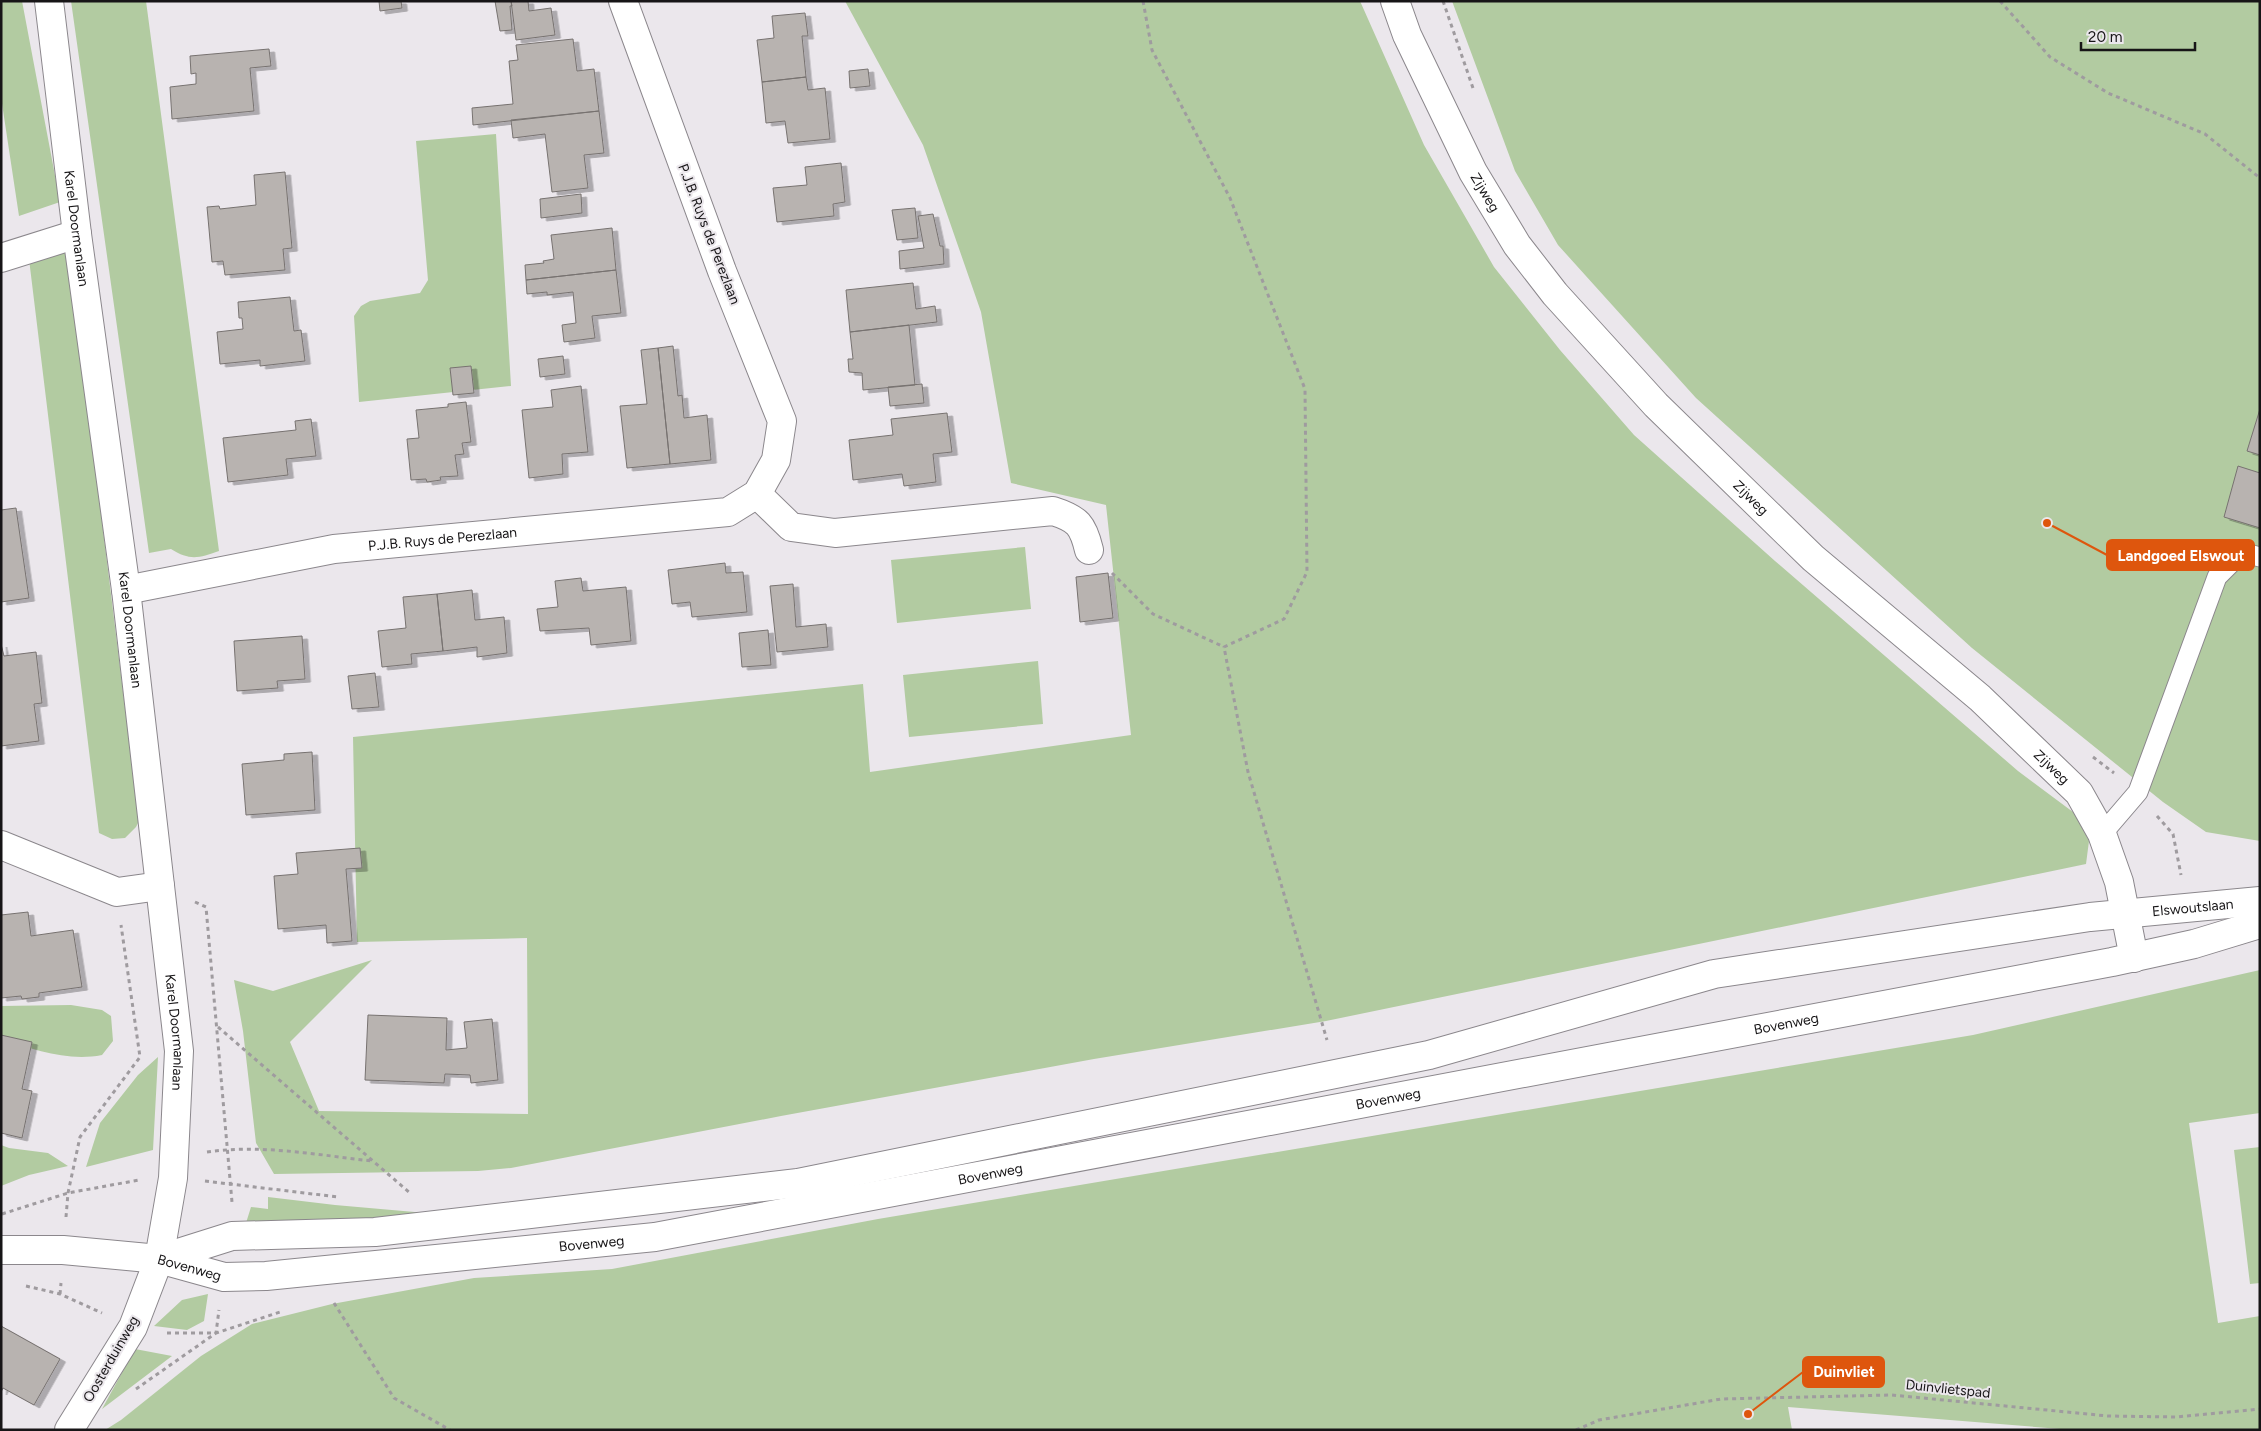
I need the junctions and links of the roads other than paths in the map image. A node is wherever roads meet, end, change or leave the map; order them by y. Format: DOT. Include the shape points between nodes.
graph roads {
  1 [pos="49,1"];
  2 [pos="623,1"];
  3 [pos="1395,1"];
  4 [pos="77,234"];
  5 [pos="1,258"];
  6 [pos="757,494"];
  7 [pos="1089,550"];
  8 [pos="2260,557"];
  9 [pos="126,590"];
  10 [pos="2102,834"];
  11 [pos="1,845"];
  12 [pos="160,886"];
  13 [pos="2260,901"];
  14 [pos="2126,912"];
  15 [pos="2260,924"];
  16 [pos="2134,958"];
  17 [pos="1,1250"];
  18 [pos="158,1259"];
  19 [pos="69,1430"];
  1 -- 4 [label="street, Karel Doormanlaan"];
  2 -- 6 [label="street, P.J.B. Ruys de Perezlaan" via="722,272 782,421 776,460"];
  3 -- 10 [label="street, Zijweg" via="1407,35 1474,172 1517,244 1555,294 1656,405 1812,558 1980,698 2079,793"];
  4 -- 5 [label="street"];
  4 -- 9 [label="street, Karel Doormanlaan"];
  6 -- 7 [label="street" via="791,526 836,533 1053,511 1069,517 1085,530"];
  6 -- 9 [label="street, P.J.B. Ruys de Perezlaan" via="728,512 334,549"];
  8 -- 10 [label="lane" via="2242,552 2217,577 2138,792"];
  9 -- 12 [label="street, Karel Doormanlaan"];
  10 -- 14 [label="street, Zijweg"];
  11 -- 12 [label="street" via="117,892"];
  12 -- 18 [label="street, Karel Doormanlaan" via="179,1051 173,1168"];
  13 -- 14 [label="street, Elswoutslaan"];
  14 -- 16 [label="street, Zijweg"];
  14 -- 18 [label="street, Bovenweg" via="1714,974 1429,1056 798,1183 374,1232 232,1236"];
  15 -- 16 [label="street" via="2222,937"];
  16 -- 18 [label="street, Bovenweg" via="655,1237 266,1276 224,1276"];
  17 -- 18 [label="street" via="63,1250"];
  18 -- 19 [label="street, Oosterduinweg" via="133,1327"];
}
